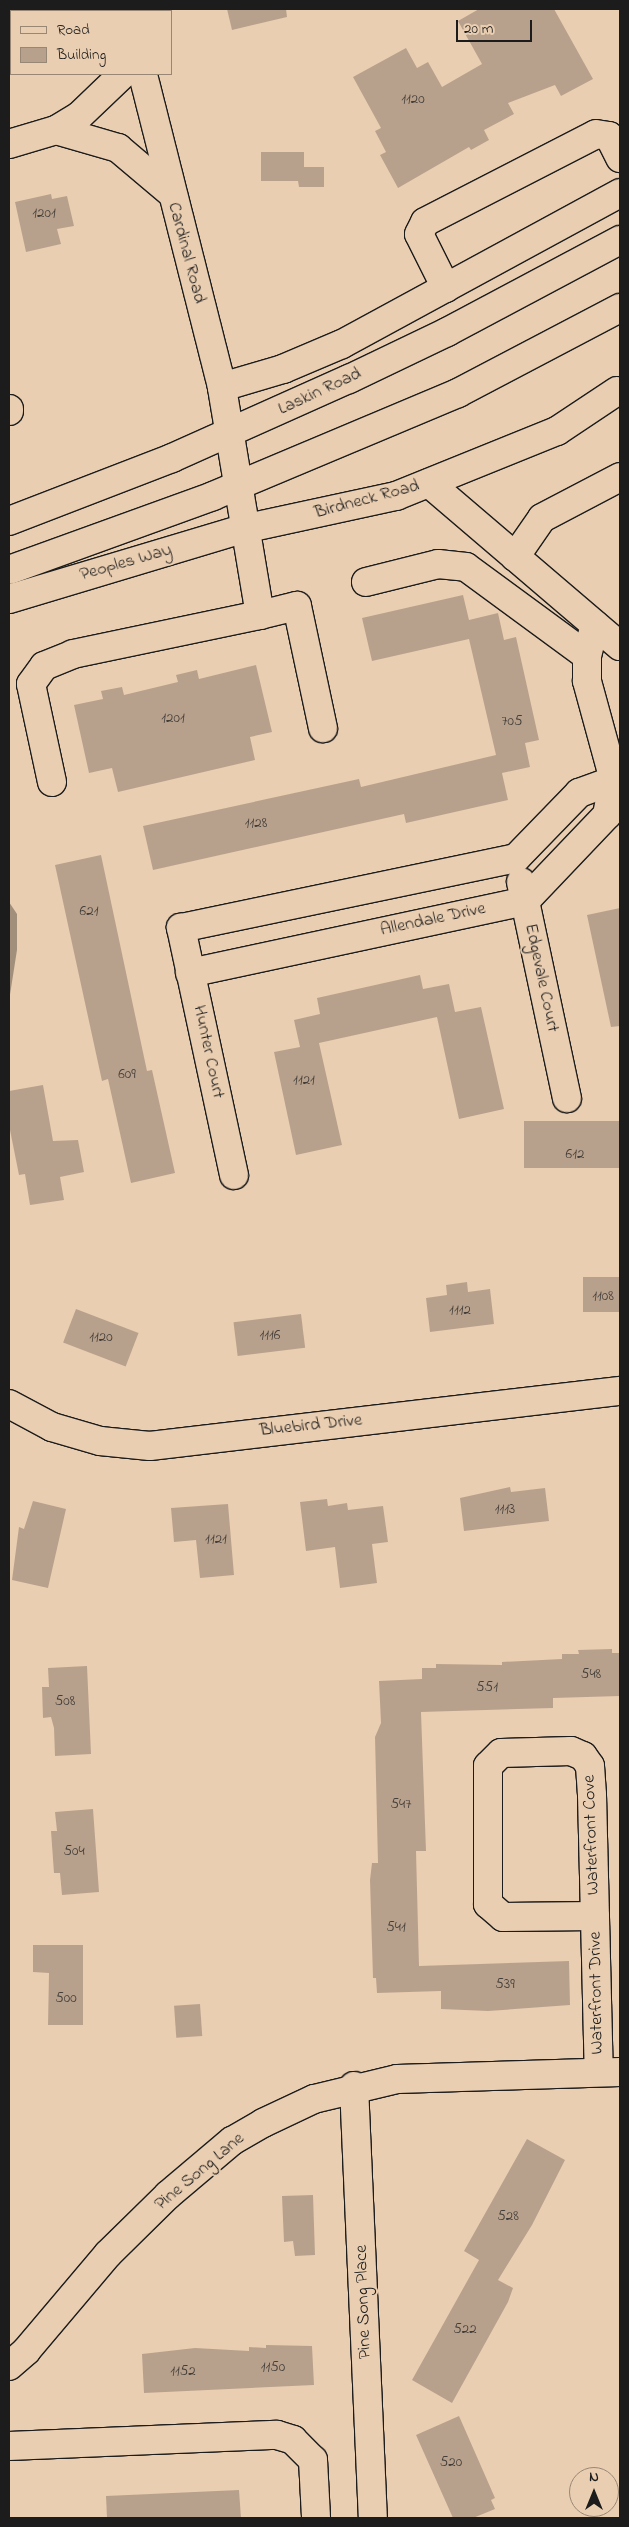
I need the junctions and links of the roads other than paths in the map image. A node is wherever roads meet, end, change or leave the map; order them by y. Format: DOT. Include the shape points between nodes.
graph roads {
  1 [pos="122,75"];
  2 [pos="143,75"];
  3 [pos="56,130"];
  4 [pos="9,144"];
  5 [pos="620,158"];
  6 [pos="170,192"];
  7 [pos="620,193"];
  8 [pos="620,240"];
  9 [pos="446,288"];
  10 [pos="620,308"];
  11 [pos="222,387"];
  12 [pos="617,391"];
  13 [pos="231,432"];
  14 [pos="620,476"];
  15 [pos="429,483"];
  16 [pos="238,485"];
  17 [pos="9,521"];
  18 [pos="243,529"];
  19 [pos="515,557"];
  20 [pos="9,570"];
  21 [pos="366,582"];
  22 [pos="9,599"];
  23 [pos="260,615"];
  24 [pos="596,625"];
  25 [pos="620,646"];
  26 [pos="587,656"];
  27 [pos="323,728"];
  28 [pos="617,779"];
  29 [pos="52,782"];
  30 [pos="516,858"];
  31 [pos="525,900"];
  32 [pos="190,972"];
  33 [pos="567,1098"];
  34 [pos="234,1175"];
  35 [pos="620,1391"];
  36 [pos="9,1404"];
  37 [pos="488,1871"];
  38 [pos="595,1916"];
  39 [pos="609,2072"];
  40 [pos="354,2086"];
  41 [pos="9,2366"];
  42 [pos="9,2446"];
  43 [pos="316,2518"];
  44 [pos="373,2518"];
  1 -- 3 [label="street" via="103,97"];
  2 -- 6 [label="street, Cardinal Road"];
  3 -- 4 [label="street"];
  3 -- 6 [label="street" via="118,148"];
  5 -- 9 [label="street" via="610,136 596,134 425,222 419,234"];
  6 -- 11 [label="street, Cardinal Road"];
  7 -- 9 [label="street, Laskin Road"];
  8 -- 13 [label="street, Laskin Road" via="447,332"];
  9 -- 11 [label="street, Laskin Road" via="342,344 283,368"];
  10 -- 16 [label="street" via="458,393"];
  11 -- 13 [label="street, Cardinal Road"];
  12 -- 15 [label="street" via="557,431"];
  13 -- 16 [label="street"];
  13 -- 17 [label="street, Laskin Road"];
  14 -- 19 [label="street" via="542,518"];
  15 -- 18 [label="street, Birdneck Road" via="338,511"];
  15 -- 19 [label="street, Birdneck Road"];
  16 -- 18 [label="street"];
  16 -- 20 [label="street"];
  18 -- 22 [label="street, Peoples Way"];
  18 -- 23 [label="street"];
  19 -- 24 [label="street, Birdneck Road"];
  21 -- 26 [label="street" via="438,564 466,567"];
  23 -- 27 [label="street" via="297,606"];
  23 -- 29 [label="street" via="73,654 44,666 31,684"];
  24 -- 25 [label="street, Birdneck Road"];
  24 -- 26 [label="street"];
  26 -- 28 [label="street" via="591,701"];
  28 -- 30 [label="street" via="579,792"];
  28 -- 31 [label="street" via="607,814"];
  30 -- 31 [label="street, Edgevale Court"];
  30 -- 32 [label="street, Hunter Court" via="181,928"];
  31 -- 32 [label="street, Allendale Drive"];
  31 -- 33 [label="street, Edgevale Court"];
  32 -- 34 [label="street, Hunter Court"];
  35 -- 36 [label="street, Bluebird Drive" via="150,1446 100,1440 52,1427"];
  37 -- 38 [label="street, Waterfront Drive" via="488,1904 496,1914"];
  37 -- 38 [label="street, Waterfront Cove" via="488,1766 492,1759 510,1752 571,1751 582,1756 590,1766"];
  38 -- 39 [label="street, Waterfront Drive"];
  39 -- 40 [label="street, Pine Song Lane" via="397,2079"];
  40 -- 41 [label="street, Pine Song Lane" via="314,2099 232,2141 108,2254 26,2351"];
  40 -- 44 [label="street, Pine Song Place"];
  42 -- 43 [label="street" via="277,2436 298,2443 313,2460"];
}
